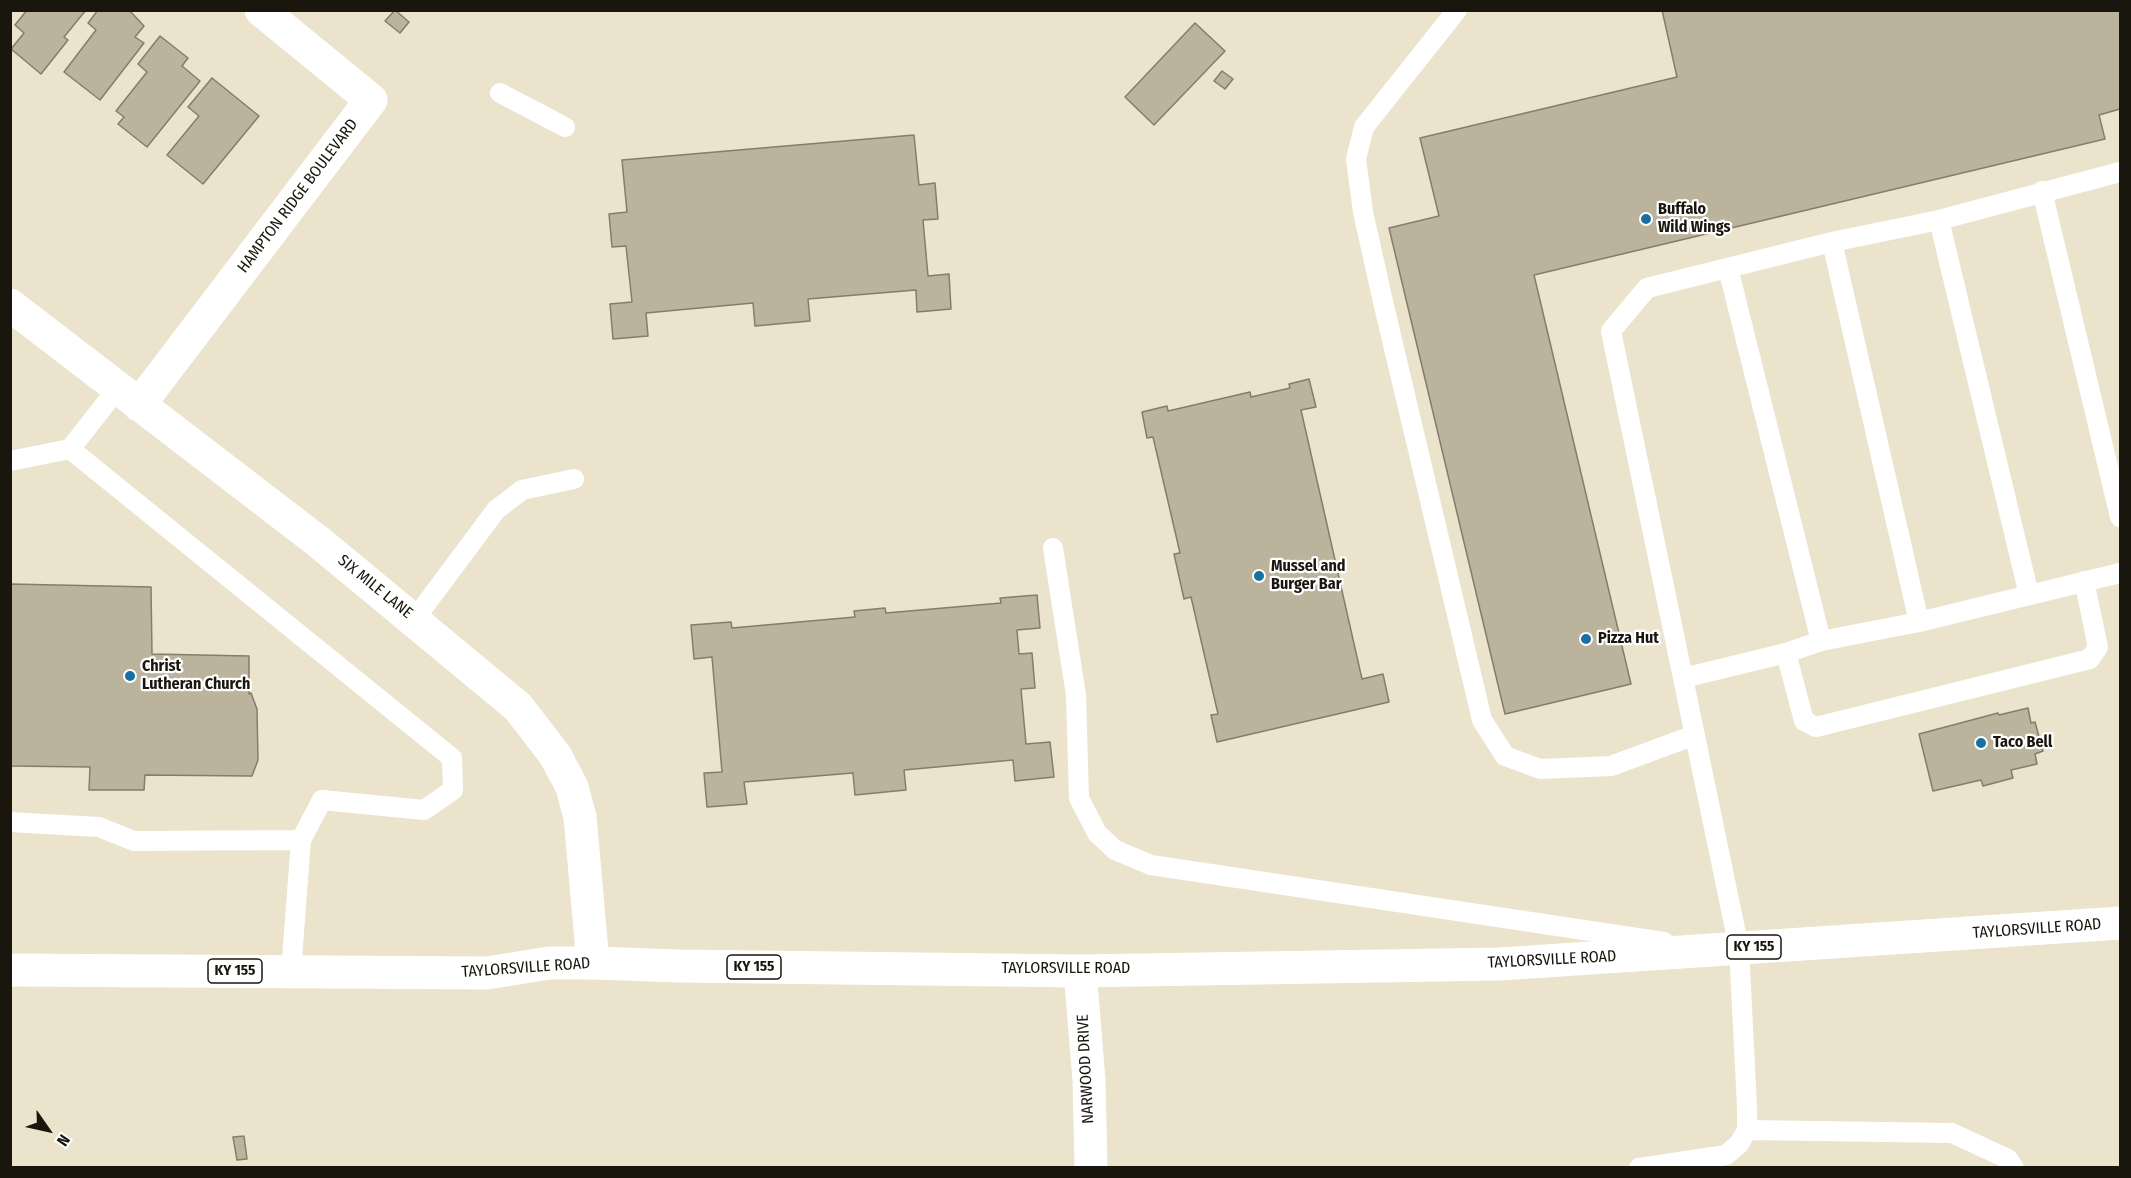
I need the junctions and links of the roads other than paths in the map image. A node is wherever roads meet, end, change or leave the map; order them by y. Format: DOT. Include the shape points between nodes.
graph roads {
  1 [pos="261,10"];
  2 [pos="1457,10"];
  3 [pos="500,93"];
  4 [pos="566,128"];
  5 [pos="2121,172"];
  6 [pos="2042,191"];
  7 [pos="1939,220"];
  8 [pos="1832,242"];
  9 [pos="1728,268"];
  10 [pos="10,305"];
  11 [pos="128,396"];
  12 [pos="70,449"];
  13 [pos="10,461"];
  14 [pos="574,479"];
  15 [pos="2121,517"];
  16 [pos="1053,548"];
  17 [pos="2121,573"];
  18 [pos="2084,581"];
  19 [pos="2029,595"];
  20 [pos="414,620"];
  21 [pos="1919,622"];
  22 [pos="1821,641"];
  23 [pos="1786,653"];
  24 [pos="1683,678"];
  25 [pos="1695,735"];
  26 [pos="10,822"];
  27 [pos="301,840"];
  28 [pos="2121,923"];
  29 [pos="1728,949"];
  30 [pos="593,963"];
  31 [pos="10,970"];
  32 [pos="1080,971"];
  33 [pos="291,972"];
  34 [pos="1747,1130"];
  35 [pos="1090,1167"];
  36 [pos="1639,1167"];
  37 [pos="2014,1167"];
  1 -- 11 [label="main road, HAMPTON RIDGE BOULEVARD" via="371,100"];
  2 -- 25 [label="lane" via="1364,126 1356,159 1363,212 1482,720 1504,756 1540,769 1611,766"];
  3 -- 4 [label="lane"];
  5 -- 6 [label="lane"];
  6 -- 7 [label="lane"];
  6 -- 15 [label="lane"];
  7 -- 8 [label="lane"];
  7 -- 19 [label="lane"];
  8 -- 9 [label="lane"];
  8 -- 21 [label="lane"];
  9 -- 22 [label="lane"];
  9 -- 24 [label="lane" via="1647,288 1611,331"];
  10 -- 11 [label="main road, SIX MILE LANE"];
  11 -- 12 [label="lane"];
  11 -- 20 [label="main road, SIX MILE LANE"];
  12 -- 13 [label="lane"];
  12 -- 27 [label="lane" via="452,759 453,790 424,810 322,800"];
  14 -- 20 [label="lane" via="522,490 496,510"];
  16 -- 29 [label="lane" via="1076,695 1079,798 1097,832 1114,850 1151,865"];
  17 -- 18 [label="lane"];
  18 -- 19 [label="lane"];
  18 -- 23 [label="lane" via="2098,647 2090,659 1816,727 1804,721"];
  19 -- 21 [label="lane"];
  20 -- 30 [label="main road, SIX MILE LANE" via="518,707 555,754 572,787 580,817"];
  21 -- 22 [label="lane"];
  22 -- 23 [label="lane"];
  23 -- 24 [label="lane"];
  24 -- 25 [label="lane"];
  25 -- 29 [label="lane"];
  26 -- 27 [label="lane" via="99,827 134,841"];
  27 -- 33 [label="lane"];
  28 -- 29 [label="main road, TAYLORSVILLE ROAD / KY 155"];
  29 -- 32 [label="main road, TAYLORSVILLE ROAD / KY 155" via="1500,964"];
  29 -- 34 [label="lane"];
  30 -- 32 [label="main road, TAYLORSVILLE ROAD / KY 155"];
  30 -- 33 [label="main road, TAYLORSVILLE ROAD / KY 155" via="549,963 487,973"];
  31 -- 33 [label="main road, TAYLORSVILLE ROAD / KY 155"];
  32 -- 35 [label="main road, NARWOOD DRIVE" via="1089,1080"];
  34 -- 36 [label="lane" via="1726,1155"];
  34 -- 37 [label="lane" via="1952,1133 2008,1159"];
}
